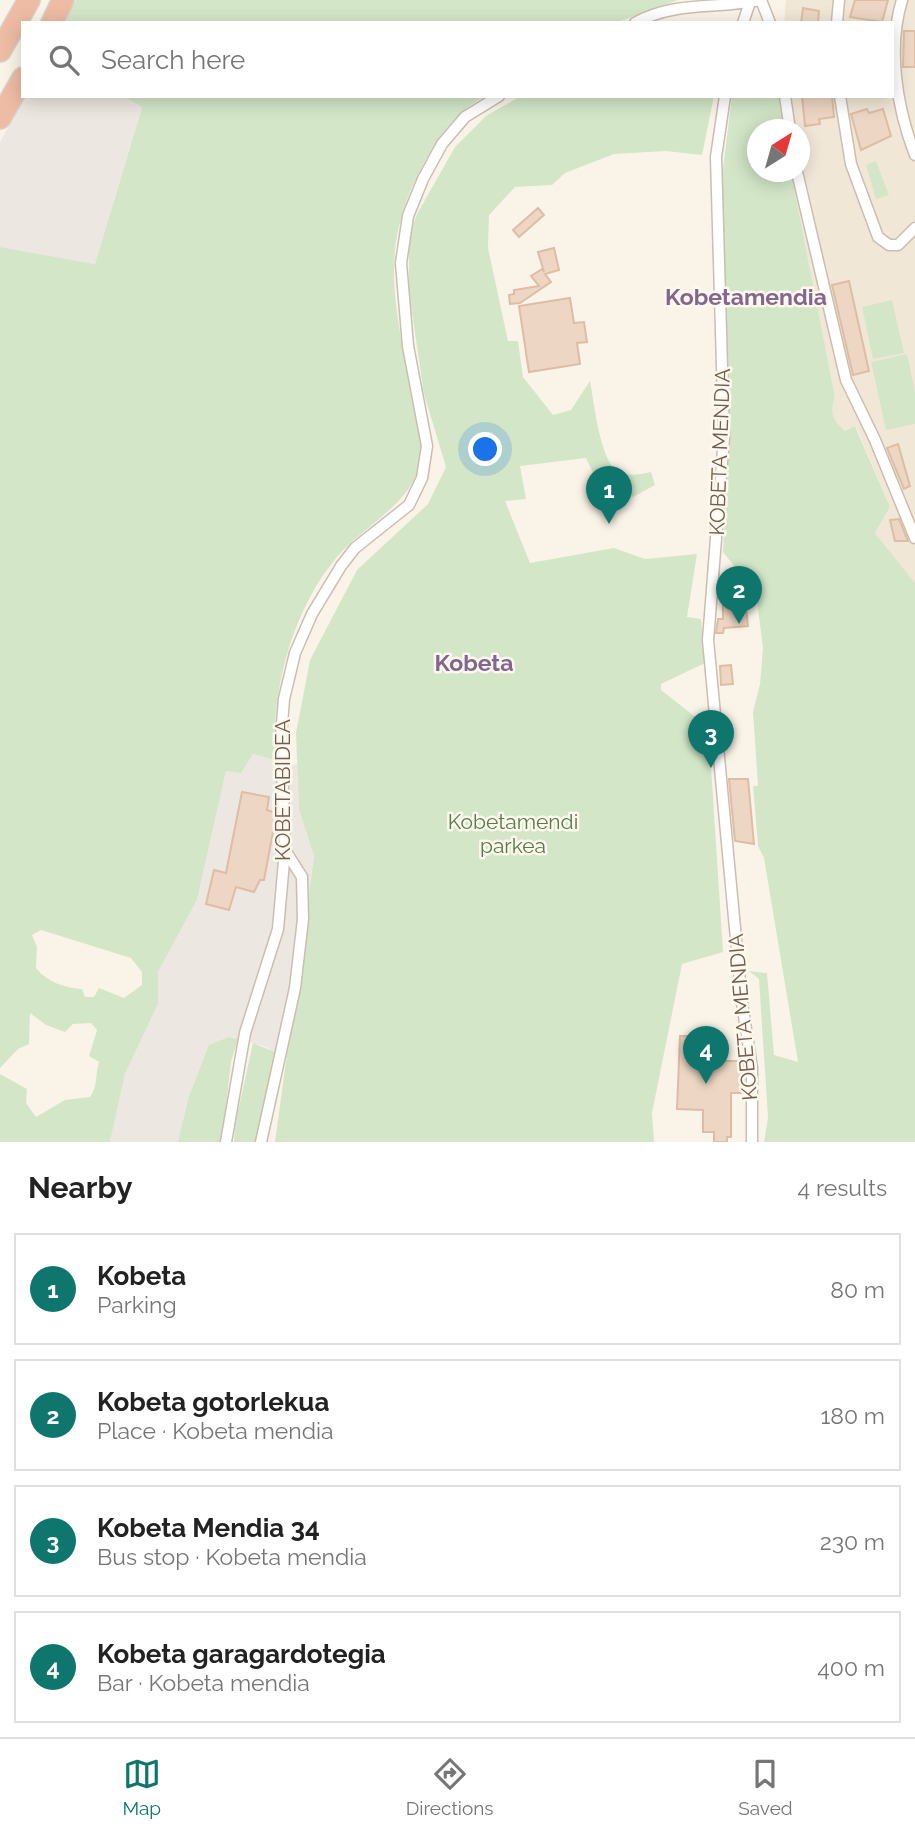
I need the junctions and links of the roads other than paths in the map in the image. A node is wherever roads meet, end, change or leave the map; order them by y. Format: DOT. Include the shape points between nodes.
graph roads {
  1 [pos="29,0"];
  2 [pos="63,0"];
  3 [pos="839,0"];
  4 [pos="902,0"];
  5 [pos="757,1"];
  6 [pos="53,21"];
  7 [pos="638,21"];
  8 [pos="744,21"];
  9 [pos="769,21"];
  10 [pos="837,21"];
  11 [pos="0,51"];
  12 [pos="21,81"];
  13 [pos="496,98"];
  14 [pos="725,98"];
  15 [pos="785,98"];
  16 [pos="840,98"];
  17 [pos="0,118"];
  18 [pos="788,119"];
  19 [pos="915,155"];
  20 [pos="799,182"];
  21 [pos="915,228"];
  22 [pos="915,538"];
  23 [pos="285,850"];
  24 [pos="226,1142"];
  25 [pos="261,1142"];
  26 [pos="752,1142"];
  1 -- 11 [label="highway"];
  2 -- 6 [label="highway"];
  3 -- 10 [label="street"];
  4 -- 19 [label="street" via="896,18 897,86"];
  5 -- 7 [label="street" via="691,6"];
  5 -- 8 [label="street"];
  5 -- 9 [label="street"];
  12 -- 17 [label="highway"];
  13 -- 23 [label="street, KOBETABIDEA" via="466,117 442,144 408,216 401,263 408,346 427,446 422,478 409,505 341,565 295,653 281,736"];
  14 -- 26 [label="street, KOBETA MENDIA" via="716,157 724,437 708,640 752,1068"];
  15 -- 18 [label="street"];
  16 -- 21 [label="street" via="851,164 878,237 898,245"];
  20 -- 22 [label="street" via="846,380"];
  23 -- 24 [label="street, KOBETABIDEA" via="275,945 245,1033"];
  23 -- 25 [label="street" via="302,877 303,919 295,988"];
}
